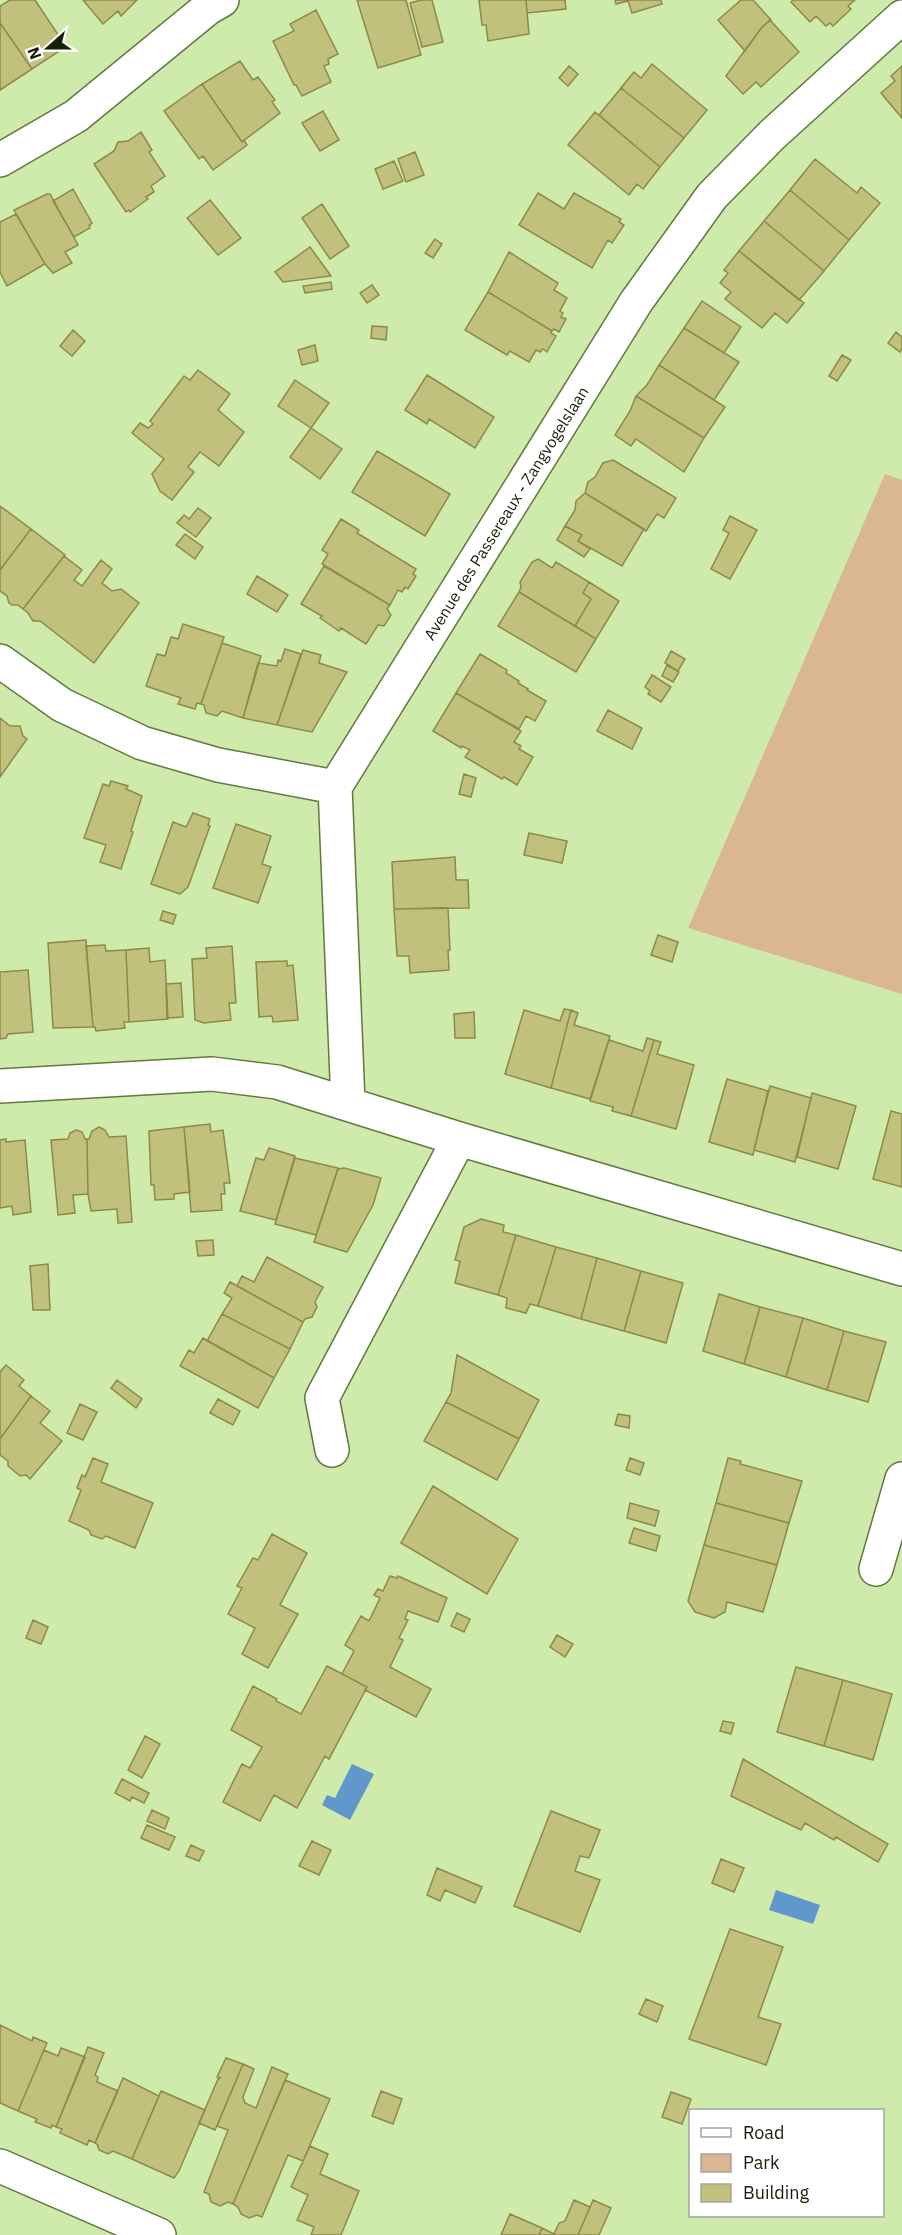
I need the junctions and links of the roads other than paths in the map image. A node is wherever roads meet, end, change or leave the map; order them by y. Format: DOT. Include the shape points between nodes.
graph roads {
  1 [pos="222,0"];
  2 [pos="902,17"];
  3 [pos="0,160"];
  4 [pos="0,661"];
  5 [pos="335,788"];
  6 [pos="0,1086"];
  7 [pos="348,1103"];
  8 [pos="459,1139"];
  9 [pos="902,1269"];
  10 [pos="332,1450"];
  11 [pos="902,1479"];
  12 [pos="876,1569"];
  13 [pos="0,2166"];
  14 [pos="159,2235"];
  1 -- 3 [label="street" via="76,116"];
  2 -- 5 [label="street, Avenue des Passereaux - Zangvogelslaan" via="772,135 712,196 636,302"];
  4 -- 5 [label="street" via="62,705 142,743 218,765"];
  5 -- 7 [label="street"];
  6 -- 7 [label="street" via="212,1074 278,1082"];
  7 -- 8 [label="street"];
  8 -- 9 [label="street"];
  8 -- 10 [label="street" via="322,1398"];
  11 -- 12 [label="street"];
  13 -- 14 [label="street"];
}
